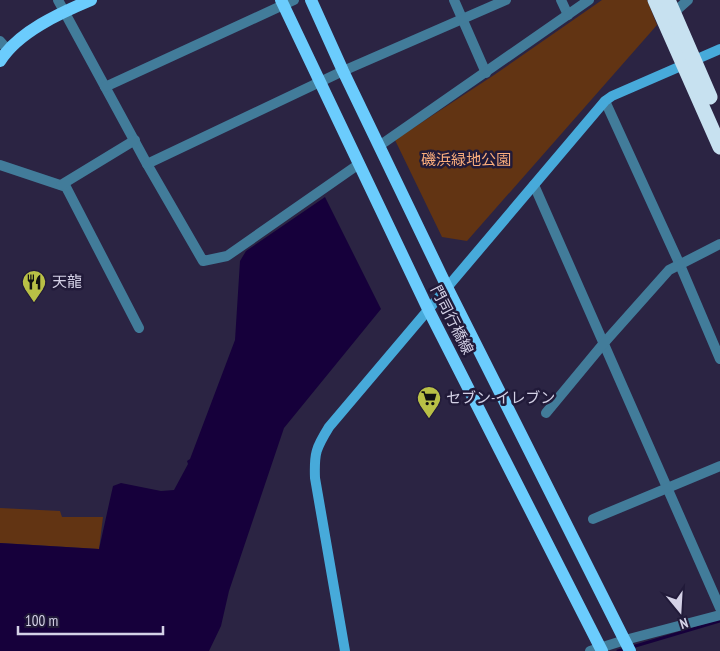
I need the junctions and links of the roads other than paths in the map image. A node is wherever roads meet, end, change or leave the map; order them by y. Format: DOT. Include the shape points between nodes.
graph roads {
  1 [pos="91,0"];
  2 [pos="311,0"];
  3 [pos="454,0"];
  4 [pos="506,0"];
  5 [pos="561,0"];
  6 [pos="589,0"];
  7 [pos="655,0"];
  8 [pos="688,0"];
  9 [pos="286,2"];
  10 [pos="62,6"];
  11 [pos="668,11"];
  12 [pos="568,15"];
  13 [pos="462,19"];
  14 [pos="4,45"];
  15 [pos="720,49"];
  16 [pos="0,61"];
  17 [pos="690,63"];
  18 [pos="343,72"];
  19 [pos="486,73"];
  20 [pos="319,82"];
  21 [pos="106,87"];
  22 [pos="605,101"];
  23 [pos="720,121"];
  24 [pos="135,140"];
  25 [pos="379,146"];
  26 [pos="720,147"];
  27 [pos="148,164"];
  28 [pos="359,164"];
  29 [pos="0,165"];
  30 [pos="61,185"];
  31 [pos="534,185"];
  32 [pos="720,244"];
  33 [pos="680,265"];
  34 [pos="447,287"];
  35 [pos="428,309"];
  36 [pos="139,328"];
  37 [pos="604,343"];
  38 [pos="720,359"];
  39 [pos="546,413"];
  40 [pos="720,466"];
  41 [pos="668,488"];
  42 [pos="593,519"];
  43 [pos="720,608"];
  44 [pos="720,615"];
  45 [pos="627,645"];
  46 [pos="597,650"];
  47 [pos="345,651"];
  1 -- 10 [label="main road"];
  2 -- 18 [label="main road, 門司行橋線"];
  3 -- 13 [label="street"];
  4 -- 13 [label="street"];
  5 -- 12 [label="street"];
  6 -- 12 [label="street"];
  7 -- 11 [label="highway"];
  8 -- 11 [label="street"];
  9 -- 20 [label="main road, 門司行橋線"];
  9 -- 21 [label="street"];
  10 -- 14 [label="main road" via="35,29"];
  10 -- 21 [label="street"];
  11 -- 17 [label="highway"];
  12 -- 19 [label="street"];
  13 -- 18 [label="street"];
  13 -- 19 [label="street"];
  14 -- 16 [label="main road"];
  15 -- 17 [label="street"];
  17 -- 22 [label="street"];
  17 -- 23 [label="highway"];
  17 -- 26 [label="highway"];
  18 -- 20 [label="street"];
  18 -- 25 [label="main road, 門司行橋線"];
  19 -- 25 [label="street"];
  20 -- 27 [label="street"];
  20 -- 28 [label="main road, 門司行橋線"];
  21 -- 24 [label="street"];
  22 -- 31 [label="street"];
  22 -- 33 [label="street"];
  24 -- 27 [label="street"];
  24 -- 30 [label="street"];
  25 -- 34 [label="main road, 門司行橋線"];
  27 -- 28 [label="street" via="203,261 227,256"];
  28 -- 35 [label="main road, 門司行橋線"];
  29 -- 30 [label="street"];
  30 -- 36 [label="street" via="66,187"];
  31 -- 34 [label="street"];
  31 -- 37 [label="street"];
  32 -- 33 [label="street"];
  33 -- 37 [label="street" via="669,270"];
  33 -- 38 [label="street"];
  34 -- 35 [label="street"];
  34 -- 45 [label="main road, 門司行橋線"];
  35 -- 46 [label="main road, 門司行橋線"];
  35 -- 47 [label="street" via="329,427 316,447 315,478"];
  37 -- 39 [label="street"];
  37 -- 41 [label="street"];
  40 -- 41 [label="street"];
  41 -- 42 [label="street"];
  41 -- 43 [label="street"];
  44 -- 45 [label="street"];
  45 -- 46 [label="street"];
}
